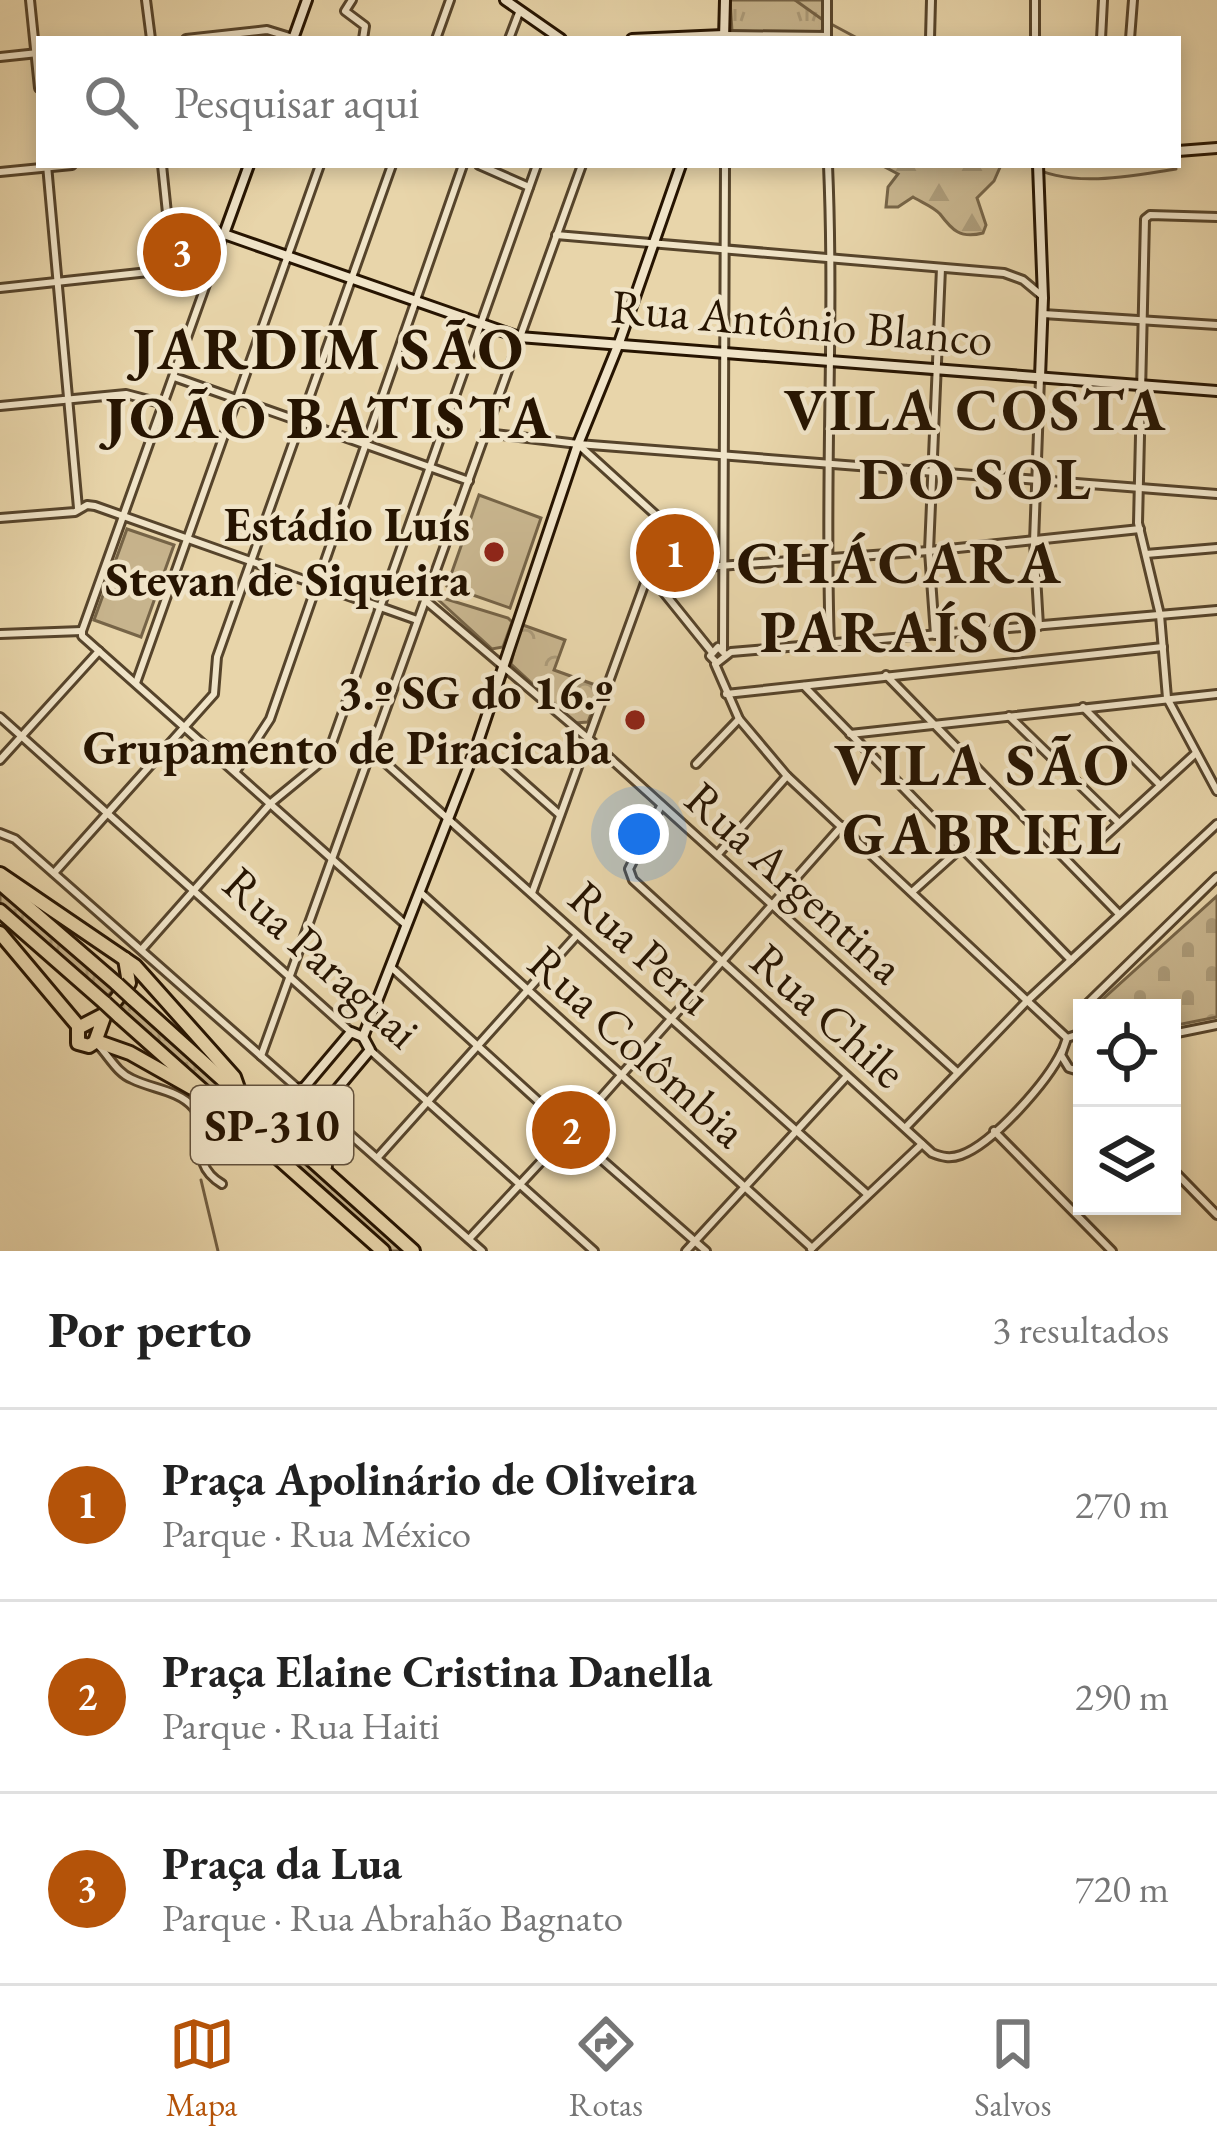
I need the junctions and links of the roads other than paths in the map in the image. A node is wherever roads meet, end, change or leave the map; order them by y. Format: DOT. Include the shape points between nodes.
graph roads {
  1 [pos="30,0"];
  2 [pos="146,0"];
  3 [pos="307,0"];
  4 [pos="352,0"];
  5 [pos="450,0"];
  6 [pos="505,0"];
  7 [pos="725,0"];
  8 [pos="931,0"];
  9 [pos="1035,0"];
  10 [pos="1103,0"];
  11 [pos="1133,0"];
  12 [pos="827,1"];
  13 [pos="520,10"];
  14 [pos="151,36"];
  15 [pos="213,36"];
  16 [pos="284,36"];
  17 [pos="294,36"];
  18 [pos="364,36"];
  19 [pos="437,36"];
  20 [pos="510,36"];
  21 [pos="557,36"];
  22 [pos="724,36"];
  23 [pos="827,36"];
  24 [pos="930,36"];
  25 [pos="1035,36"];
  26 [pos="1101,36"];
  27 [pos="1130,36"];
  28 [pos="36,45"];
  29 [pos="36,53"];
  30 [pos="0,56"];
  31 [pos="1217,148"];
  32 [pos="1181,151"];
  33 [pos="36,167"];
  34 [pos="47,168"];
  35 [pos="162,168"];
  36 [pos="248,168"];
  37 [pos="319,168"];
  38 [pos="391,168"];
  39 [pos="462,168"];
  40 [pos="486,168"];
  41 [pos="536,168"];
  42 [pos="581,168"];
  43 [pos="680,168"];
  44 [pos="725,168"];
  45 [pos="828,168"];
  46 [pos="1038,168"];
  47 [pos="0,172"];
  48 [pos="529,187"];
  49 [pos="1217,218"];
  50 [pos="184,220"];
  51 [pos="224,234"];
  52 [pos="556,236"];
  53 [pos="654,243"];
  54 [pos="724,249"];
  55 [pos="288,255"];
  56 [pos="832,259"];
  57 [pos="941,268"];
  58 [pos="352,278"];
  59 [pos="58,283"];
  60 [pos="0,289"];
  61 [pos="1043,298"];
  62 [pos="416,301"];
  63 [pos="1043,314"];
  64 [pos="1142,321"];
  65 [pos="481,325"];
  66 [pos="1217,325"];
  67 [pos="519,337"];
  68 [pos="619,343"];
  69 [pos="725,352"];
  70 [pos="832,360"];
  71 [pos="936,368"];
  72 [pos="174,377"];
  73 [pos="1040,377"];
  74 [pos="1141,386"];
  75 [pos="1217,391"];
  76 [pos="238,399"];
  77 [pos="69,400"];
  78 [pos="164,404"];
  79 [pos="0,406"];
  80 [pos="301,421"];
  81 [pos="486,433"];
  82 [pos="365,444"];
  83 [pos="578,444"];
  84 [pos="723,454"];
  85 [pos="830,464"];
  86 [pos="430,466"];
  87 [pos="932,471"];
  88 [pos="1036,479"];
  89 [pos="469,481"];
  90 [pos="1138,488"];
  91 [pos="1217,494"];
  92 [pos="78,510"];
  93 [pos="123,516"];
  94 [pos="0,518"];
  95 [pos="666,525"];
  96 [pos="1140,529"];
  97 [pos="187,539"];
  98 [pos="1034,542"];
  99 [pos="1217,548"];
  100 [pos="929,551"];
  101 [pos="1146,554"];
  102 [pos="829,559"];
  103 [pos="250,562"];
  104 [pos="724,567"];
  105 [pos="714,568"];
  106 [pos="650,573"];
  107 [pos="314,585"];
  108 [pos="425,600"];
  109 [pos="379,608"];
  110 [pos="1217,610"];
  111 [pos="1160,615"];
  112 [pos="417,620"];
  113 [pos="1040,626"];
  114 [pos="82,632"];
  115 [pos="0,634"];
  116 [pos="935,636"];
  117 [pos="830,644"];
  118 [pos="1163,647"];
  119 [pos="99,651"];
  120 [pos="722,656"];
  121 [pos="502,664"];
  122 [pos="886,675"];
  123 [pos="136,683"];
  124 [pos="804,686"];
  125 [pos="726,694"];
  126 [pos="1217,694"];
  127 [pos="1167,698"];
  128 [pos="1083,707"];
  129 [pos="1009,716"];
  130 [pos="0,717"];
  131 [pos="739,719"];
  132 [pos="931,723"];
  133 [pos="185,727"];
  134 [pos="850,734"];
  135 [pos="22,736"];
  136 [pos="590,740"];
  137 [pos="478,742"];
  138 [pos="371,750"];
  139 [pos="1196,753"];
  140 [pos="0,760"];
  141 [pos="696,764"];
  142 [pos="236,771"];
  143 [pos="787,776"];
  144 [pos="1160,784"];
  145 [pos="1217,791"];
  146 [pos="271,803"];
  147 [pos="662,806"];
  148 [pos="107,813"];
  149 [pos="560,815"];
  150 [pos="449,819"];
  151 [pos="1119,823"];
  152 [pos="1217,824"];
  153 [pos="842,826"];
  154 [pos="0,833"];
  155 [pos="1102,839"];
  156 [pos="961,848"];
  157 [pos="717,855"];
  158 [pos="331,856"];
  159 [pos="54,873"];
  160 [pos="1217,877"];
  161 [pos="0,878"];
  162 [pos="194,891"];
  163 [pos="420,892"];
  164 [pos="912,892"];
  165 [pos="532,893"];
  166 [pos="772,904"];
  167 [pos="0,911"];
  168 [pos="1119,914"];
  169 [pos="406,925"];
  170 [pos="0,933"];
  171 [pos="577,934"];
  172 [pos="142,949"];
  173 [pos="123,957"];
  174 [pos="1070,960"];
  175 [pos="720,963"];
  176 [pos="391,967"];
  177 [pos="289,976"];
  178 [pos="151,984"];
  179 [pos="126,988"];
  180 [pos="526,989"];
  181 [pos="1094,999"];
  182 [pos="1027,1001"];
  183 [pos="110,1011"];
  184 [pos="670,1017"];
  185 [pos="1217,1025"];
  186 [pos="79,1027"];
  187 [pos="351,1031"];
  188 [pos="1181,1032"];
  189 [pos="1073,1036"];
  190 [pos="363,1037"];
  191 [pos="1067,1038"];
  192 [pos="96,1042"];
  193 [pos="476,1045"];
  194 [pos="370,1050"];
  195 [pos="1062,1051"];
  196 [pos="261,1056"];
  197 [pos="1073,1067"];
  198 [pos="957,1072"];
  199 [pos="1073,1072"];
  200 [pos="621,1073"];
  201 [pos="1051,1074"];
  202 [pos="847,1076"];
  203 [pos="302,1090"];
  204 [pos="241,1097"];
  205 [pos="428,1100"];
  206 [pos="322,1107"];
  207 [pos="592,1107"];
  208 [pos="548,1110"];
  209 [pos="906,1127"];
  210 [pos="794,1130"];
  211 [pos="994,1131"];
  212 [pos="251,1135"];
  213 [pos="922,1144"];
  214 [pos="551,1151"];
  215 [pos="593,1152"];
  216 [pos="378,1157"];
  217 [pos="1181,1178"];
  218 [pos="222,1184"];
  219 [pos="520,1185"];
  220 [pos="744,1186"];
  221 [pos="350,1194"];
  222 [pos="867,1194"];
  223 [pos="1217,1216"];
  224 [pos="470,1239"];
  225 [pos="695,1241"];
  226 [pos="810,1250"];
  227 [pos="383,1251"];
  228 [pos="413,1251"];
  229 [pos="482,1251"];
  230 [pos="594,1251"];
  231 [pos="686,1251"];
  232 [pos="706,1251"];
  233 [pos="1112,1251"];
  1 -- 28 [label="street"];
  2 -- 14 [label="street"];
  3 -- 17 [label="street"];
  4 -- 18 [label="street" via="345,11 365,26"];
  5 -- 19 [label="street"];
  6 -- 13 [label="street"];
  7 -- 22 [label="street"];
  8 -- 24 [label="street"];
  9 -- 25 [label="street"];
  10 -- 26 [label="street"];
  11 -- 27 [label="street"];
  12 -- 23 [label="street"];
  13 -- 20 [label="street"];
  13 -- 21 [label="street"];
  15 -- 16 [label="street"];
  29 -- 30 [label="street"];
  31 -- 32 [label="street"];
  33 -- 47 [label="street"];
  34 -- 59 [label="street"];
  35 -- 50 [label="street" via="167,213"];
  36 -- 51 [label="street"];
  37 -- 55 [label="street"];
  38 -- 58 [label="street"];
  39 -- 62 [label="street"];
  40 -- 48 [label="street"];
  41 -- 48 [label="street"];
  42 -- 52 [label="street"];
  43 -- 53 [label="street"];
  44 -- 54 [label="street"];
  45 -- 56 [label="street"];
  46 -- 61 [label="street"];
  48 -- 65 [label="street"];
  49 -- 64 [label="street" via="1147,215"];
  50 -- 51 [label="street, Rua Antônio Blanco"];
  50 -- 59 [label="street" via="171,232 158,272"];
  51 -- 55 [label="street, Rua Antônio Blanco"];
  51 -- 72 [label="street"];
  52 -- 53 [label="street"];
  52 -- 67 [label="street"];
  53 -- 54 [label="street"];
  53 -- 68 [label="street"];
  54 -- 56 [label="street"];
  54 -- 69 [label="street"];
  55 -- 58 [label="street, Rua Antônio Blanco"];
  55 -- 76 [label="street"];
  56 -- 57 [label="street"];
  56 -- 70 [label="street"];
  57 -- 61 [label="street" via="1014,276"];
  57 -- 71 [label="street"];
  58 -- 62 [label="street, Rua Antônio Blanco"];
  58 -- 80 [label="street"];
  59 -- 60 [label="street"];
  59 -- 77 [label="street"];
  61 -- 63 [label="street"];
  62 -- 65 [label="street, Rua Antônio Blanco"];
  62 -- 82 [label="street"];
  63 -- 64 [label="street"];
  63 -- 73 [label="street"];
  64 -- 66 [label="street"];
  64 -- 74 [label="street"];
  65 -- 67 [label="street, Rua Antônio Blanco"];
  65 -- 86 [label="street"];
  67 -- 68 [label="street, Rua Antônio Blanco"];
  67 -- 81 [label="street"];
  68 -- 69 [label="street, Rua Antônio Blanco"];
  68 -- 83 [label="street"];
  69 -- 70 [label="street, Rua Antônio Blanco"];
  69 -- 84 [label="street"];
  70 -- 71 [label="street, Rua Antônio Blanco"];
  70 -- 85 [label="street"];
  71 -- 73 [label="street, Rua Antônio Blanco"];
  71 -- 87 [label="street"];
  72 -- 76 [label="street"];
  72 -- 78 [label="street"];
  73 -- 74 [label="street, Rua Antônio Blanco"];
  73 -- 88 [label="street"];
  74 -- 75 [label="street, Rua Antônio Blanco"];
  74 -- 90 [label="street"];
  76 -- 80 [label="street"];
  76 -- 97 [label="street"];
  77 -- 78 [label="street" via="126,394"];
  77 -- 79 [label="street"];
  77 -- 92 [label="street"];
  78 -- 93 [label="street"];
  80 -- 82 [label="street"];
  80 -- 103 [label="street"];
  81 -- 83 [label="street"];
  81 -- 89 [label="street"];
  82 -- 86 [label="street"];
  82 -- 107 [label="street"];
  83 -- 84 [label="street"];
  83 -- 95 [label="street"];
  83 -- 121 [label="street"];
  84 -- 85 [label="street"];
  84 -- 104 [label="street"];
  85 -- 87 [label="street"];
  85 -- 102 [label="street"];
  86 -- 89 [label="street"];
  86 -- 109 [label="street"];
  87 -- 88 [label="street"];
  87 -- 100 [label="street"];
  88 -- 90 [label="street"];
  88 -- 98 [label="street"];
  89 -- 108 [label="street"];
  90 -- 91 [label="street"];
  90 -- 96 [label="street"];
  92 -- 93 [label="street" via="87,505"];
  92 -- 94 [label="street"];
  93 -- 97 [label="street"];
  93 -- 114 [label="street"];
  95 -- 105 [label="street"];
  95 -- 106 [label="street"];
  96 -- 98 [label="street"];
  96 -- 101 [label="street"];
  97 -- 103 [label="street"];
  97 -- 123 [label="street"];
  98 -- 100 [label="street"];
  98 -- 113 [label="street"];
  99 -- 101 [label="street"];
  100 -- 102 [label="street"];
  100 -- 116 [label="street"];
  101 -- 111 [label="street"];
  102 -- 104 [label="street"];
  102 -- 117 [label="street"];
  103 -- 107 [label="street"];
  103 -- 133 [label="street" via="217,657 216,690"];
  104 -- 105 [label="street"];
  104 -- 120 [label="street"];
  105 -- 106 [label="street"];
  106 -- 120 [label="street"];
  106 -- 136 [label="street"];
  107 -- 109 [label="street"];
  107 -- 142 [label="street" via="270,719"];
  108 -- 112 [label="street"];
  108 -- 121 [label="street, Rua Argentina"];
  109 -- 112 [label="street"];
  109 -- 146 [label="street" via="327,757"];
  110 -- 111 [label="street"];
  111 -- 113 [label="street"];
  111 -- 118 [label="street"];
  112 -- 138 [label="street"];
  113 -- 116 [label="street"];
  114 -- 115 [label="street"];
  114 -- 119 [label="street"];
  116 -- 117 [label="street"];
  117 -- 120 [label="street"];
  118 -- 122 [label="street"];
  118 -- 127 [label="street"];
  119 -- 123 [label="street"];
  119 -- 135 [label="street"];
  120 -- 125 [label="street"];
  121 -- 136 [label="street, Rua Argentina"];
  121 -- 137 [label="street"];
  122 -- 124 [label="street"];
  122 -- 132 [label="street"];
  123 -- 133 [label="street"];
  124 -- 125 [label="street"];
  124 -- 134 [label="street"];
  125 -- 131 [label="street"];
  126 -- 127 [label="street"];
  127 -- 128 [label="street"];
  127 -- 139 [label="street"];
  128 -- 129 [label="street"];
  128 -- 144 [label="street"];
  129 -- 132 [label="street"];
  129 -- 151 [label="street"];
  130 -- 135 [label="street, Rua Paraguai"];
  131 -- 141 [label="street"];
  131 -- 143 [label="street"];
  132 -- 134 [label="street"];
  132 -- 168 [label="street"];
  133 -- 142 [label="street"];
  133 -- 148 [label="street"];
  134 -- 156 [label="street"];
  135 -- 140 [label="street"];
  135 -- 148 [label="street, Rua Paraguai"];
  136 -- 147 [label="street, Rua Argentina"];
  136 -- 149 [label="street"];
  137 -- 149 [label="street"];
  137 -- 150 [label="street"];
  138 -- 150 [label="street, Rua Peru"];
  138 -- 158 [label="street"];
  139 -- 144 [label="street"];
  139 -- 145 [label="street"];
  142 -- 146 [label="street"];
  143 -- 153 [label="street"];
  143 -- 157 [label="street"];
  144 -- 151 [label="street"];
  146 -- 158 [label="street"];
  146 -- 162 [label="street"];
  147 -- 157 [label="street, Rua Argentina"];
  147 -- 175 [label="street, Rua Chile" via="629,873"];
  148 -- 159 [label="street"];
  148 -- 162 [label="street, Rua Paraguai"];
  149 -- 165 [label="street"];
  150 -- 163 [label="street"];
  150 -- 165 [label="street, Rua Peru"];
  151 -- 155 [label="street"];
  152 -- 168 [label="street"];
  153 -- 164 [label="street"];
  153 -- 166 [label="street"];
  154 -- 159 [label="street"];
  156 -- 164 [label="street"];
  156 -- 174 [label="street"];
  157 -- 166 [label="street, Rua Argentina"];
  158 -- 169 [label="street"];
  158 -- 177 [label="street"];
  159 -- 172 [label="street"];
  160 -- 181 [label="street"];
  161 -- 173 [label="highway"];
  161 -- 179 [label="highway, SP-310"];
  162 -- 172 [label="street"];
  162 -- 177 [label="street, Rua Paraguai"];
  163 -- 169 [label="street"];
  163 -- 180 [label="street, Rua Colômbia"];
  164 -- 182 [label="street"];
  165 -- 171 [label="street, Rua Peru"];
  166 -- 175 [label="street"];
  166 -- 198 [label="street, Rua Argentina"];
  167 -- 183 [label="highway, SP-310"];
  168 -- 174 [label="street"];
  169 -- 176 [label="street"];
  170 -- 186 [label="highway"];
  171 -- 180 [label="street"];
  171 -- 184 [label="street, Rua Peru"];
  172 -- 196 [label="street"];
  173 -- 178 [label="highway"];
  173 -- 179 [label="highway"];
  174 -- 182 [label="street"];
  175 -- 184 [label="street"];
  175 -- 202 [label="street, Rua Chile"];
  176 -- 190 [label="street"];
  176 -- 193 [label="street"];
  177 -- 187 [label="street, Rua Paraguai"];
  177 -- 196 [label="street"];
  178 -- 179 [label="highway" via="136,980"];
  178 -- 204 [label="highway" via="233,1077"];
  179 -- 183 [label="highway"];
  179 -- 204 [label="highway, SP-310"];
  180 -- 193 [label="street"];
  180 -- 200 [label="street, Rua Colômbia"];
  182 -- 191 [label="street"];
  182 -- 198 [label="street"];
  183 -- 186 [label="highway"];
  183 -- 192 [label="highway"];
  183 -- 212 [label="highway, SP-310"];
  184 -- 200 [label="street"];
  184 -- 210 [label="street, Rua Peru"];
  185 -- 188 [label="street"];
  186 -- 192 [label="highway" via="78,1043"];
  187 -- 190 [label="street, Rua Paraguai"];
  187 -- 203 [label="street"];
  189 -- 191 [label="street"];
  190 -- 194 [label="street, Rua Paraguai"];
  191 -- 195 [label="street, Rua Chile"];
  192 -- 212 [label="highway" via="192,1088"];
  192 -- 218 [label="street" via="127,1078 191,1104 200,1118 201,1161"];
  193 -- 205 [label="street"];
  193 -- 208 [label="street"];
  194 -- 205 [label="street, Rua Paraguai"];
  194 -- 206 [label="street"];
  195 -- 197 [label="street"];
  195 -- 201 [label="street, Rua Chile"];
  196 -- 203 [label="street"];
  198 -- 209 [label="street"];
  199 -- 201 [label="street"];
  200 -- 207 [label="street"];
  200 -- 220 [label="street, Rua Colômbia"];
  201 -- 211 [label="street, Rua Chile"];
  202 -- 209 [label="street, Rua Chile"];
  202 -- 210 [label="street"];
  203 -- 204 [label="highway"];
  203 -- 206 [label="street"];
  204 -- 221 [label="highway, SP-310"];
  205 -- 216 [label="street"];
  205 -- 219 [label="street, Rua Paraguai"];
  206 -- 216 [label="street"];
  206 -- 221 [label="highway" via="320,1156"];
  207 -- 208 [label="street" via="566,1099"];
  207 -- 215 [label="street" via="602,1133"];
  208 -- 214 [label="street" via="542,1135"];
  209 -- 213 [label="street, Rua Chile"];
  210 -- 220 [label="street"];
  210 -- 222 [label="street, Rua Peru"];
  211 -- 213 [label="street, Rua Chile" via="956,1157"];
  211 -- 233 [label="street"];
  212 -- 227 [label="highway, SP-310"];
  213 -- 222 [label="street"];
  214 -- 215 [label="street" via="568,1159"];
  214 -- 219 [label="street"];
  215 -- 225 [label="street"];
  216 -- 224 [label="street"];
  217 -- 223 [label="street"];
  219 -- 224 [label="street"];
  219 -- 230 [label="street, Rua Paraguai"];
  220 -- 225 [label="street"];
  220 -- 226 [label="street, Rua Colômbia"];
  221 -- 228 [label="highway, SP-310"];
  222 -- 226 [label="street"];
  224 -- 229 [label="street"];
  225 -- 231 [label="street"];
  225 -- 232 [label="street"];
}
